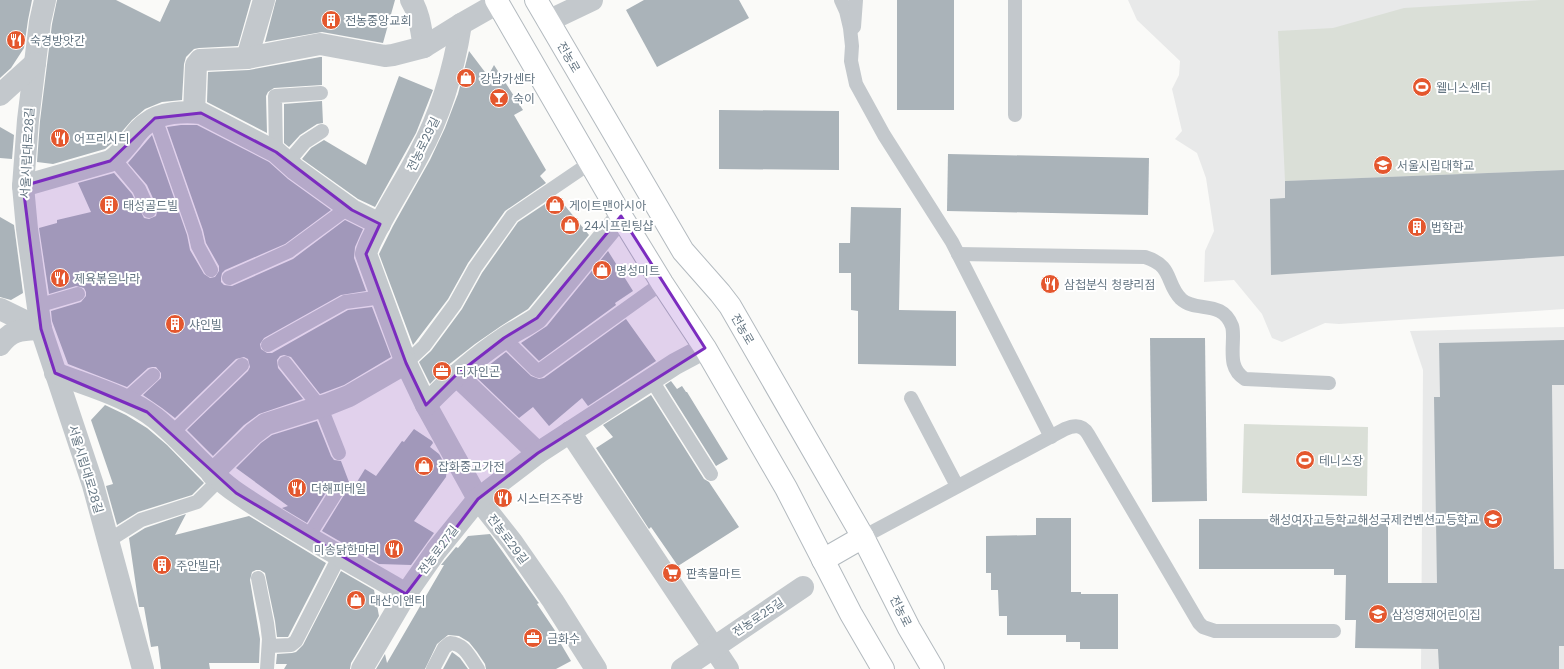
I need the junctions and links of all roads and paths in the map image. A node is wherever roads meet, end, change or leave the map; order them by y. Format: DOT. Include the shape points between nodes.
graph roads {
  1 [pos="45,0"];
  2 [pos="264,0"];
  3 [pos="411,0"];
  4 [pos="536,0"];
  5 [pos="592,0"];
  6 [pos="841,0"];
  7 [pos="856,0"];
  8 [pos="1015,0"];
  9 [pos="496,2"];
  10 [pos="548,21"];
  11 [pos="460,24"];
  12 [pos="852,46"];
  13 [pos="424,47"];
  14 [pos="247,58"];
  15 [pos="35,62"];
  16 [pos="320,93"];
  17 [pos="0,95"];
  18 [pos="194,112"];
  19 [pos="1015,115"];
  20 [pos="155,118"];
  21 [pos="322,131"];
  22 [pos="282,157"];
  23 [pos="114,159"];
  24 [pos="590,163"];
  25 [pos="23,186"];
  26 [pos="349,207"];
  27 [pos="149,211"];
  28 [pos="621,216"];
  29 [pos="380,224"];
  30 [pos="958,254"];
  31 [pos="211,270"];
  32 [pos="229,278"];
  33 [pos="662,283"];
  34 [pos="78,294"];
  35 [pos="382,297"];
  36 [pos="37,306"];
  37 [pos="0,309"];
  38 [pos="41,329"];
  39 [pos="504,338"];
  40 [pos="268,345"];
  41 [pos="0,346"];
  42 [pos="706,348"];
  43 [pos="285,363"];
  44 [pos="406,363"];
  45 [pos="242,365"];
  46 [pos="56,373"];
  47 [pos="153,375"];
  48 [pos="456,375"];
  49 [pos="651,379"];
  50 [pos="1329,384"];
  51 [pos="911,398"];
  52 [pos="124,401"];
  53 [pos="426,405"];
  54 [pos="320,407"];
  55 [pos="570,432"];
  56 [pos="171,434"];
  57 [pos="1051,436"];
  58 [pos="339,453"];
  59 [pos="538,453"];
  60 [pos="711,474"];
  61 [pos="216,477"];
  62 [pos="957,486"];
  63 [pos="337,491"];
  64 [pos="478,499"];
  65 [pos="308,537"];
  66 [pos="863,537"];
  67 [pos="108,541"];
  68 [pos="340,555"];
  69 [pos="823,560"];
  70 [pos="258,578"];
  71 [pos="803,587"];
  72 [pos="406,594"];
  73 [pos="1334,631"];
  74 [pos="269,646"];
  75 [pos="714,647"];
  76 [pos="143,669"];
  77 [pos="268,669"];
  78 [pos="362,669"];
  79 [pos="433,669"];
  80 [pos="478,669"];
  81 [pos="596,669"];
  82 [pos="682,669"];
  83 [pos="728,669"];
  84 [pos="883,669"];
  85 [pos="933,669"];
  1 -- 15 [label="street, 서울시립대로28길"];
  2 -- 14 [label="street"];
  3 -- 13 [label="street" via="417,11"];
  4 -- 10 [label="main road, 전농로"];
  5 -- 10 [label="street"];
  6 -- 12 [label="lane" via="850,28"];
  7 -- 12 [label="lane"];
  8 -- 19 [label="lane"];
  9 -- 11 [label="street"];
  9 -- 24 [label="main road"];
  10 -- 66 [label="main road, 전농로" via="682,251 730,306"];
  11 -- 13 [label="street"];
  11 -- 29 [label="street, 전농로29길" via="454,64 435,121"];
  12 -- 30 [label="lane" via="851,61 856,84 884,135"];
  13 -- 14 [label="street" via="384,56 320,44"];
  14 -- 18 [label="street" via="198,62"];
  15 -- 17 [label="street"];
  15 -- 25 [label="street, 서울시립대로28길"];
  16 -- 22 [label="lane" via="275,96"];
  18 -- 20 [label="street"];
  18 -- 22 [label="street" via="201,113"];
  20 -- 23 [label="street" via="146,123"];
  20 -- 31 [label="lane" via="198,246"];
  21 -- 22 [label="lane"];
  22 -- 26 [label="street"];
  23 -- 25 [label="street"];
  23 -- 27 [label="lane" via="139,189"];
  24 -- 28 [label="main road"];
  24 -- 44 [label="lane" via="512,216 475,268 455,304 424,346"];
  25 -- 36 [label="street, 서울시립대로28길" via="26,229"];
  26 -- 29 [label="street"];
  26 -- 32 [label="lane" via="289,251"];
  28 -- 33 [label="main road"];
  28 -- 39 [label="street" via="537,318"];
  29 -- 35 [label="street, 전농로29길" via="366,254"];
  30 -- 50 [label="lane" via="1146,257 1155,260 1165,268 1180,299 1187,303 1215,308 1224,314 1232,327 1234,367 1238,375 1245,379"];
  30 -- 57 [label="lane"];
  33 -- 39 [label="lane" via="539,371"];
  33 -- 42 [label="main road"];
  34 -- 36 [label="lane"];
  35 -- 40 [label="lane" via="345,302"];
  35 -- 44 [label="street, 전농로29길"];
  36 -- 38 [label="street, 서울시립대로28길"];
  37 -- 38 [label="street"];
  38 -- 41 [label="street" via="15,331"];
  38 -- 46 [label="street, 서울시립대로28길"];
  39 -- 48 [label="street"];
  42 -- 49 [label="street, 전농로27길"];
  42 -- 69 [label="main road" via="786,488"];
  43 -- 54 [label="lane"];
  44 -- 53 [label="street, 전농로29길"];
  44 -- 54 [label="street" via="349,396"];
  45 -- 56 [label="lane"];
  46 -- 52 [label="street"];
  46 -- 67 [label="street, 서울시립대로28길" via="93,485"];
  47 -- 52 [label="lane"];
  48 -- 53 [label="street"];
  48 -- 59 [label="street"];
  49 -- 55 [label="street, 전농로27길"];
  49 -- 60 [label="lane"];
  51 -- 62 [label="lane"];
  52 -- 56 [label="street" via="147,412"];
  53 -- 64 [label="street, 전농로29길"];
  54 -- 58 [label="lane"];
  54 -- 61 [label="street" via="266,424 253,434"];
  55 -- 59 [label="street, 전농로27길"];
  55 -- 75 [label="street"];
  56 -- 61 [label="street"];
  57 -- 62 [label="lane"];
  57 -- 73 [label="lane" via="1071,426 1084,427 1203,627 1215,631"];
  59 -- 64 [label="street, 전농로27길"];
  61 -- 65 [label="street" via="260,509"];
  61 -- 67 [label="lane" via="197,502 141,520"];
  62 -- 66 [label="lane"];
  63 -- 65 [label="lane"];
  64 -- 72 [label="street, 전농로27길" via="436,551"];
  64 -- 81 [label="street, 전농로29길" via="553,601"];
  65 -- 68 [label="street"];
  66 -- 69 [label="main road"];
  66 -- 85 [label="main road, 전농로"];
  67 -- 76 [label="street, 서울시립대로28길"];
  68 -- 72 [label="street"];
  68 -- 74 [label="lane" via="294,644"];
  69 -- 84 [label="main road"];
  70 -- 74 [label="lane" via="268,622"];
  71 -- 75 [label="street, 전농로25길"];
  72 -- 78 [label="street, 전농로27길"];
  74 -- 77 [label="lane"];
  75 -- 82 [label="street, 전농로25길"];
  75 -- 83 [label="street"];
  79 -- 80 [label="lane" via="444,648 450,643 456,643 463,648"];
}
